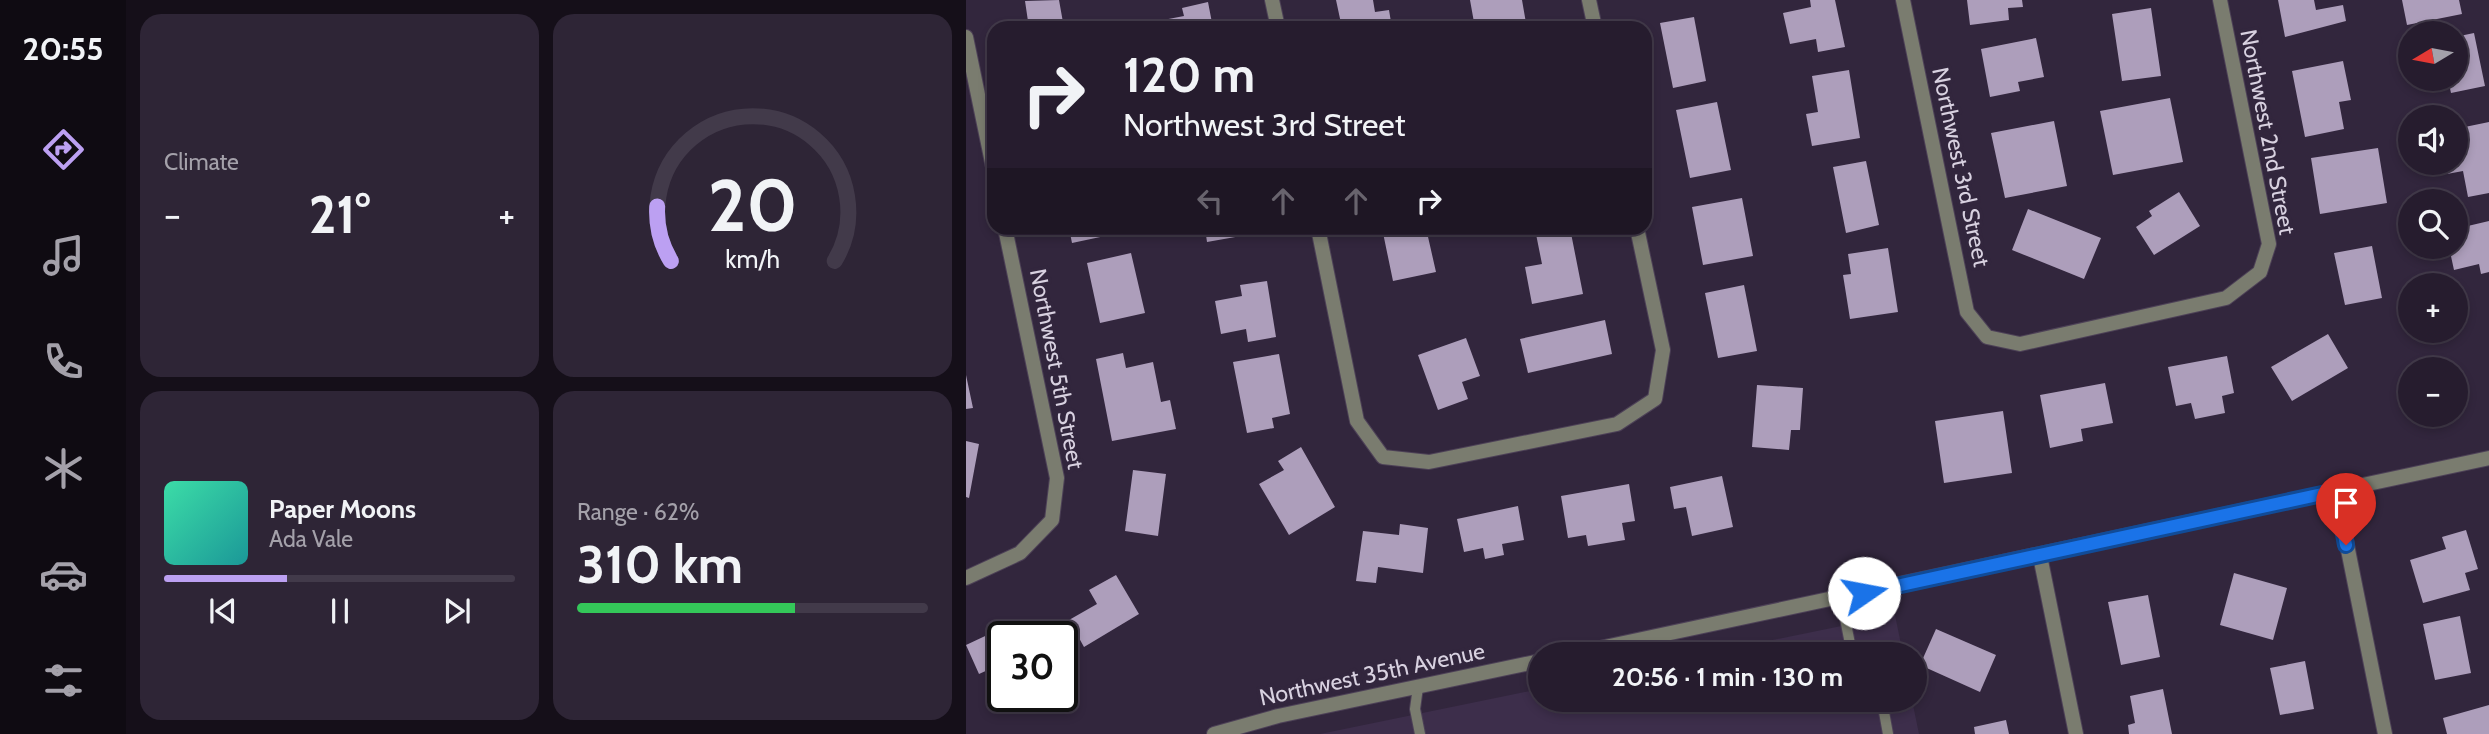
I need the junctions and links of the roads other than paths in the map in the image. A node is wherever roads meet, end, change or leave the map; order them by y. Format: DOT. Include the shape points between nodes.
graph roads {
  1 [pos="1272,0"];
  2 [pos="1589,0"];
  3 [pos="1903,0"];
  4 [pos="2220,0"];
  5 [pos="1276,21"];
  6 [pos="1594,21"];
  7 [pos="966,37"];
  8 [pos="987,138"];
  9 [pos="1006,235"];
  10 [pos="1319,235"];
  11 [pos="1638,235"];
  12 [pos="2260,272"];
  13 [pos="2489,458"];
  14 [pos="2336,491"];
  15 [pos="2040,556"];
  16 [pos="966,578"];
  17 [pos="1841,598"];
  18 [pos="1630,642"];
  19 [pos="1850,642"];
  20 [pos="1528,664"];
  21 [pos="1419,687"];
  22 [pos="1884,712"];
  23 [pos="1255,728"];
  24 [pos="1214,734"];
  25 [pos="1420,734"];
  26 [pos="1888,734"];
  27 [pos="2076,734"];
  28 [pos="2385,734"];
  1 -- 5 [label="street"];
  2 -- 6 [label="street"];
  3 -- 12 [label="street, Northwest 3rd Street" via="1968,312 1987,337 2020,344 2226,298"];
  4 -- 12 [label="street, Northwest 2nd Street" via="2269,243"];
  7 -- 8 [label="street"];
  9 -- 16 [label="street, Northwest 5th Street" via="1057,478 1052,520 1020,553"];
  10 -- 11 [label="street" via="1357,421 1383,457 1429,462 1617,424 1655,399 1663,350"];
  13 -- 14 [label="street"];
  14 -- 15 [label="street"];
  14 -- 28 [label="street"];
  15 -- 17 [label="street"];
  15 -- 27 [label="street"];
  17 -- 18 [label="street"];
  17 -- 19 [label="lane"];
  20 -- 21 [label="street, Northwest 35th Avenue"];
  21 -- 23 [label="street, Northwest 35th Avenue"];
  21 -- 25 [label="lane" via="1415,709"];
  22 -- 26 [label="lane"];
  23 -- 24 [label="street, Northwest 35th Avenue"];
}
